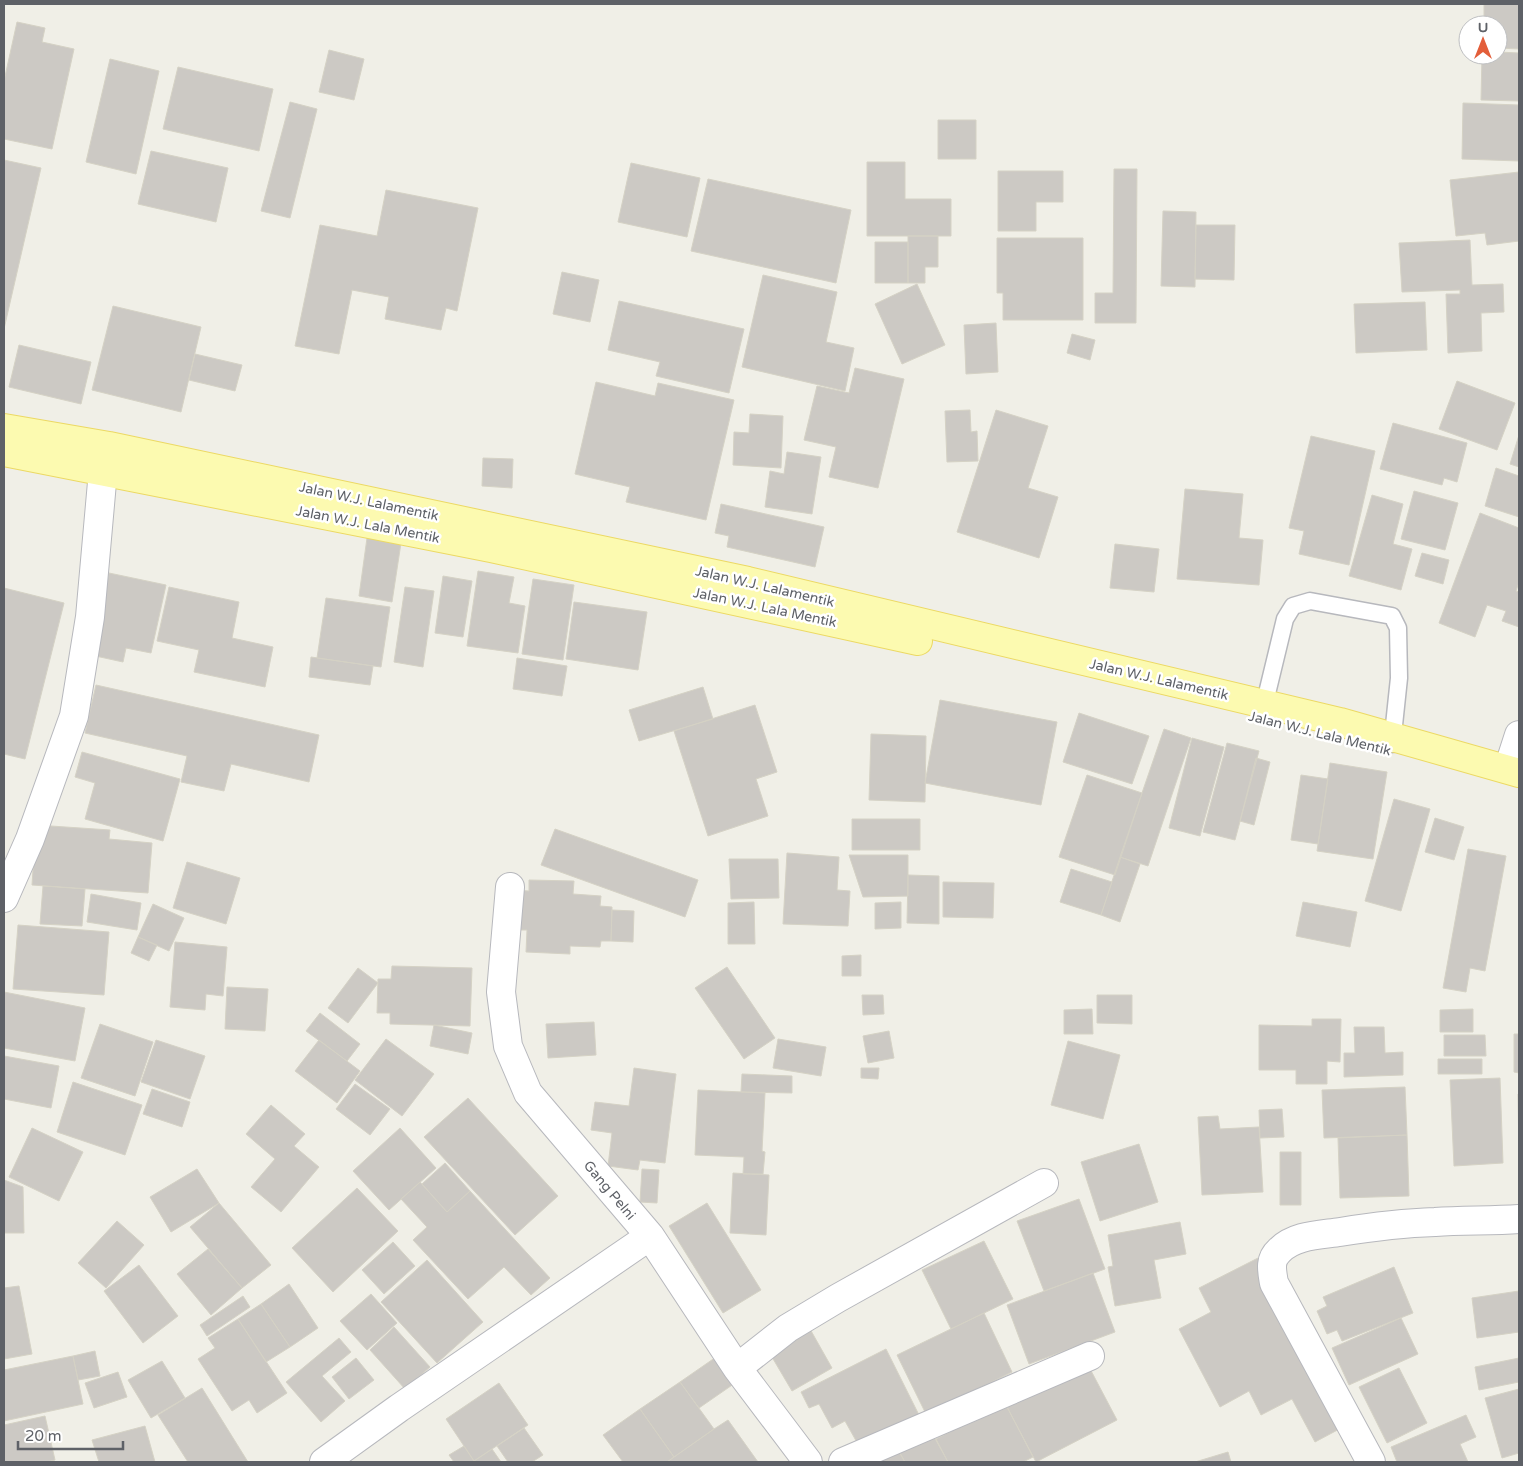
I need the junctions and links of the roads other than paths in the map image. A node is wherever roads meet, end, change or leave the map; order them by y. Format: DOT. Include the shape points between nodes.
graph roads {
  1 [pos="4,428"];
  2 [pos="4,452"];
  3 [pos="106,458"];
  4 [pos="1263,710"];
  5 [pos="1519,736"];
  6 [pos="1392,743"];
  7 [pos="1515,777"];
  8 [pos="510,887"];
  9 [pos="4,898"];
  10 [pos="1044,1183"];
  11 [pos="1519,1220"];
  12 [pos="650,1236"];
  13 [pos="1090,1356"];
  14 [pos="737,1368"];
  15 [pos="324,1462"];
  16 [pos="808,1462"];
  17 [pos="843,1462"];
  18 [pos="1371,1462"];
  1 -- 3 [label="main road"];
  2 -- 3 [label="main road, Jalan W.J. Lala Mentik"];
  3 -- 4 [label="main road, Jalan W.J. Lala Mentik" via="501,550"];
  3 -- 9 [label="street" via="90,617 74,716 30,838"];
  4 -- 6 [label="main road, Jalan W.J. Lala Mentik"];
  4 -- 6 [label="lane" via="1285,619 1293,606 1310,600 1392,616 1398,628 1399,678"];
  5 -- 7 [label="street"];
  6 -- 7 [label="main road, Jalan W.J. Lala Mentik"];
  8 -- 12 [label="street, Gang Pelni" via="501,992 508,1046 528,1093"];
  10 -- 14 [label="street" via="788,1328"];
  11 -- 18 [label="street" via="1371,1227 1308,1237 1291,1242 1278,1251 1271,1266 1274,1283"];
  12 -- 14 [label="street, Gang Pelni"];
  12 -- 15 [label="street"];
  13 -- 17 [label="street"];
  14 -- 16 [label="street, Gang Pelni"];
}
